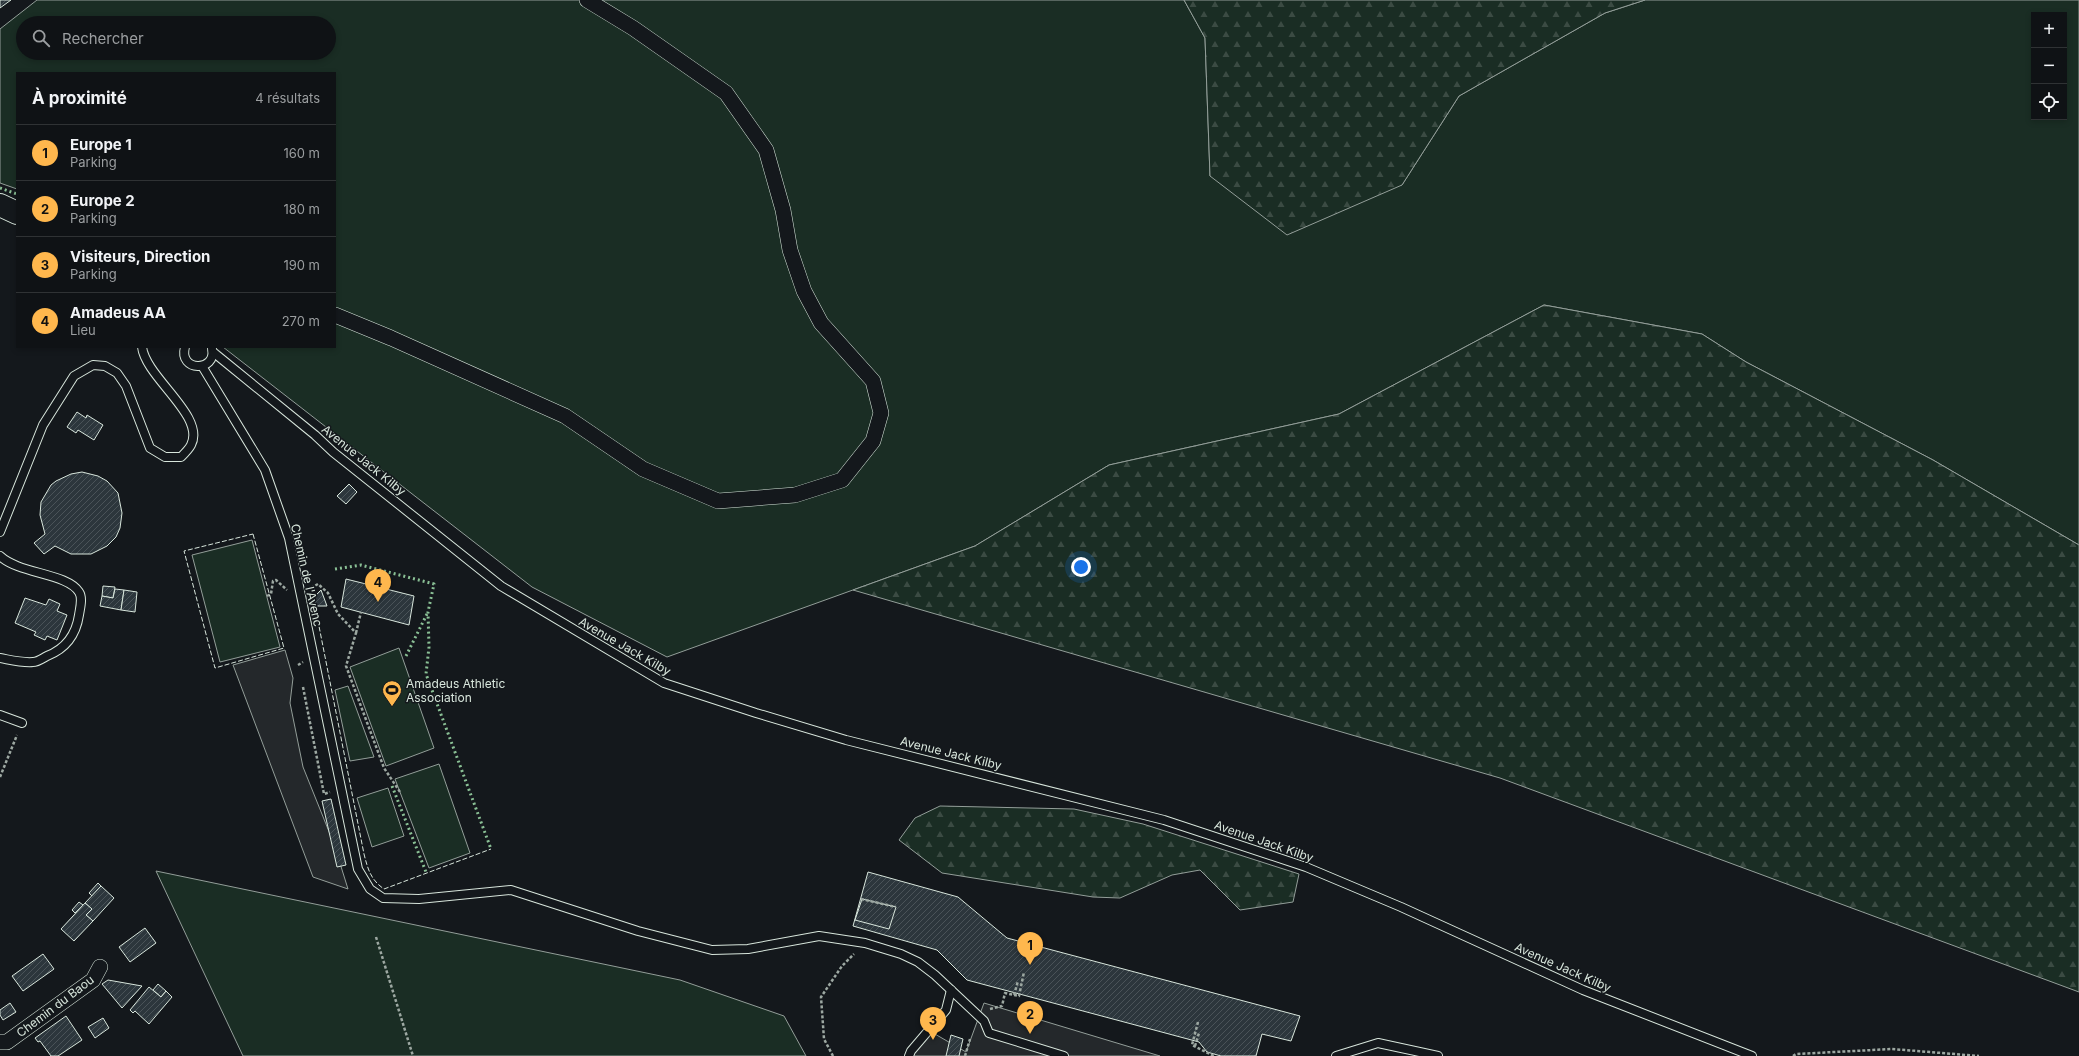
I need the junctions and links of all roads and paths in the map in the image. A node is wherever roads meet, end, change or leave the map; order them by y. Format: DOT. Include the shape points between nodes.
graph roads {
  1 [pos="588,0"];
  2 [pos="0,205"];
  3 [pos="16,213"];
  4 [pos="336,315"];
  5 [pos="142,348"];
  6 [pos="184,348"];
  7 [pos="212,350"];
  8 [pos="202,366"];
  9 [pos="0,532"];
  10 [pos="0,556"];
  11 [pos="310,589"];
  12 [pos="290,594"];
  13 [pos="266,596"];
  14 [pos="361,612"];
  15 [pos="356,633"];
  16 [pos="0,658"];
  17 [pos="308,659"];
  18 [pos="298,665"];
  19 [pos="303,687"];
  20 [pos="0,715"];
  21 [pos="22,723"];
  22 [pos="0,777"];
  23 [pos="331,792"];
  24 [pos="400,792"];
  25 [pos="861,898"];
  26 [pos="896,908"];
  27 [pos="376,937"];
  28 [pos="865,943"];
  29 [pos="100,967"];
  30 [pos="1024,972"];
  31 [pos="1018,981"];
  32 [pos="951,990"];
  33 [pos="1014,995"];
  34 [pos="1002,1006"];
  35 [pos="1198,1022"];
  36 [pos="1199,1033"];
  37 [pos="970,1039"];
  38 [pos="2,1044"];
  39 [pos="1196,1046"];
  40 [pos="413,1056"];
  41 [pos="833,1056"];
  42 [pos="909,1056"];
  43 [pos="965,1056"];
  44 [pos="1064,1056"];
  45 [pos="1214,1056"];
  46 [pos="1336,1056"];
  47 [pos="1438,1056"];
  48 [pos="1752,1056"];
  49 [pos="1793,1056"];
  50 [pos="1979,1056"];
  1 -- 4 [label="street" via="726,93 766,150 783,210 790,250 804,291 821,323 873,381 881,413 873,441 842,480 795,496 718,501 643,469 565,416"];
  2 -- 3 [label="street"];
  5 -- 9 [label="lane" via="150,368 186,414 193,430 191,445 181,457 165,457 150,448 126,386 117,373 105,366 93,365 74,376 43,425"];
  6 -- 8 [label="lane" via="189,363"];
  7 -- 8 [label="lane, Avenue Jack Kilby" via="210,361"];
  7 -- 48 [label="lane, Avenue Jack Kilby" via="333,452 501,586 664,683 846,740 1164,820 1306,867 1408,910 1583,990"];
  8 -- 28 [label="lane, Chemin de l'Avenc" via="265,470 289,538 358,869 370,889 384,898 420,899 511,890 638,931 712,950 748,949 819,936"];
  10 -- 16 [label="lane" via="12,565 73,584 80,593 81,605 78,621 69,641 57,652 35,662"];
  11 -- 15 [label="path" via="318,584 328,593 338,614"];
  12 -- 13 [label="path" via="276,580 273,581 271,594"];
  14 -- 15 [label="path"];
  15 -- 24 [label="path" via="346,666 384,768"];
  17 -- 18 [label="path"];
  19 -- 23 [label="path" via="324,794"];
  20 -- 21 [label="lane"];
  21 -- 22 [label="path"];
  25 -- 26 [label="path"];
  27 -- 40 [label="path"];
  28 -- 32 [label="lane, Chemin de l'Avenc" via="918,962"];
  28 -- 41 [label="path" via="842,966 821,997 824,1039"];
  29 -- 38 [label="street, Chemin du Baou" via="93,980"];
  30 -- 33 [label="path" via="1018,996"];
  31 -- 33 [label="path"];
  32 -- 42 [label="lane" via="946,1010"];
  32 -- 44 [label="lane, Chemin de l'Avenc" via="984,1022 989,1033"];
  33 -- 34 [label="path" via="1005,993"];
  35 -- 39 [label="path" via="1192,1045"];
  36 -- 39 [label="path"];
  37 -- 43 [label="path"];
  39 -- 45 [label="path"];
  46 -- 47 [label="lane" via="1378,1043"];
  49 -- 50 [label="path" via="1892,1049"];
}
